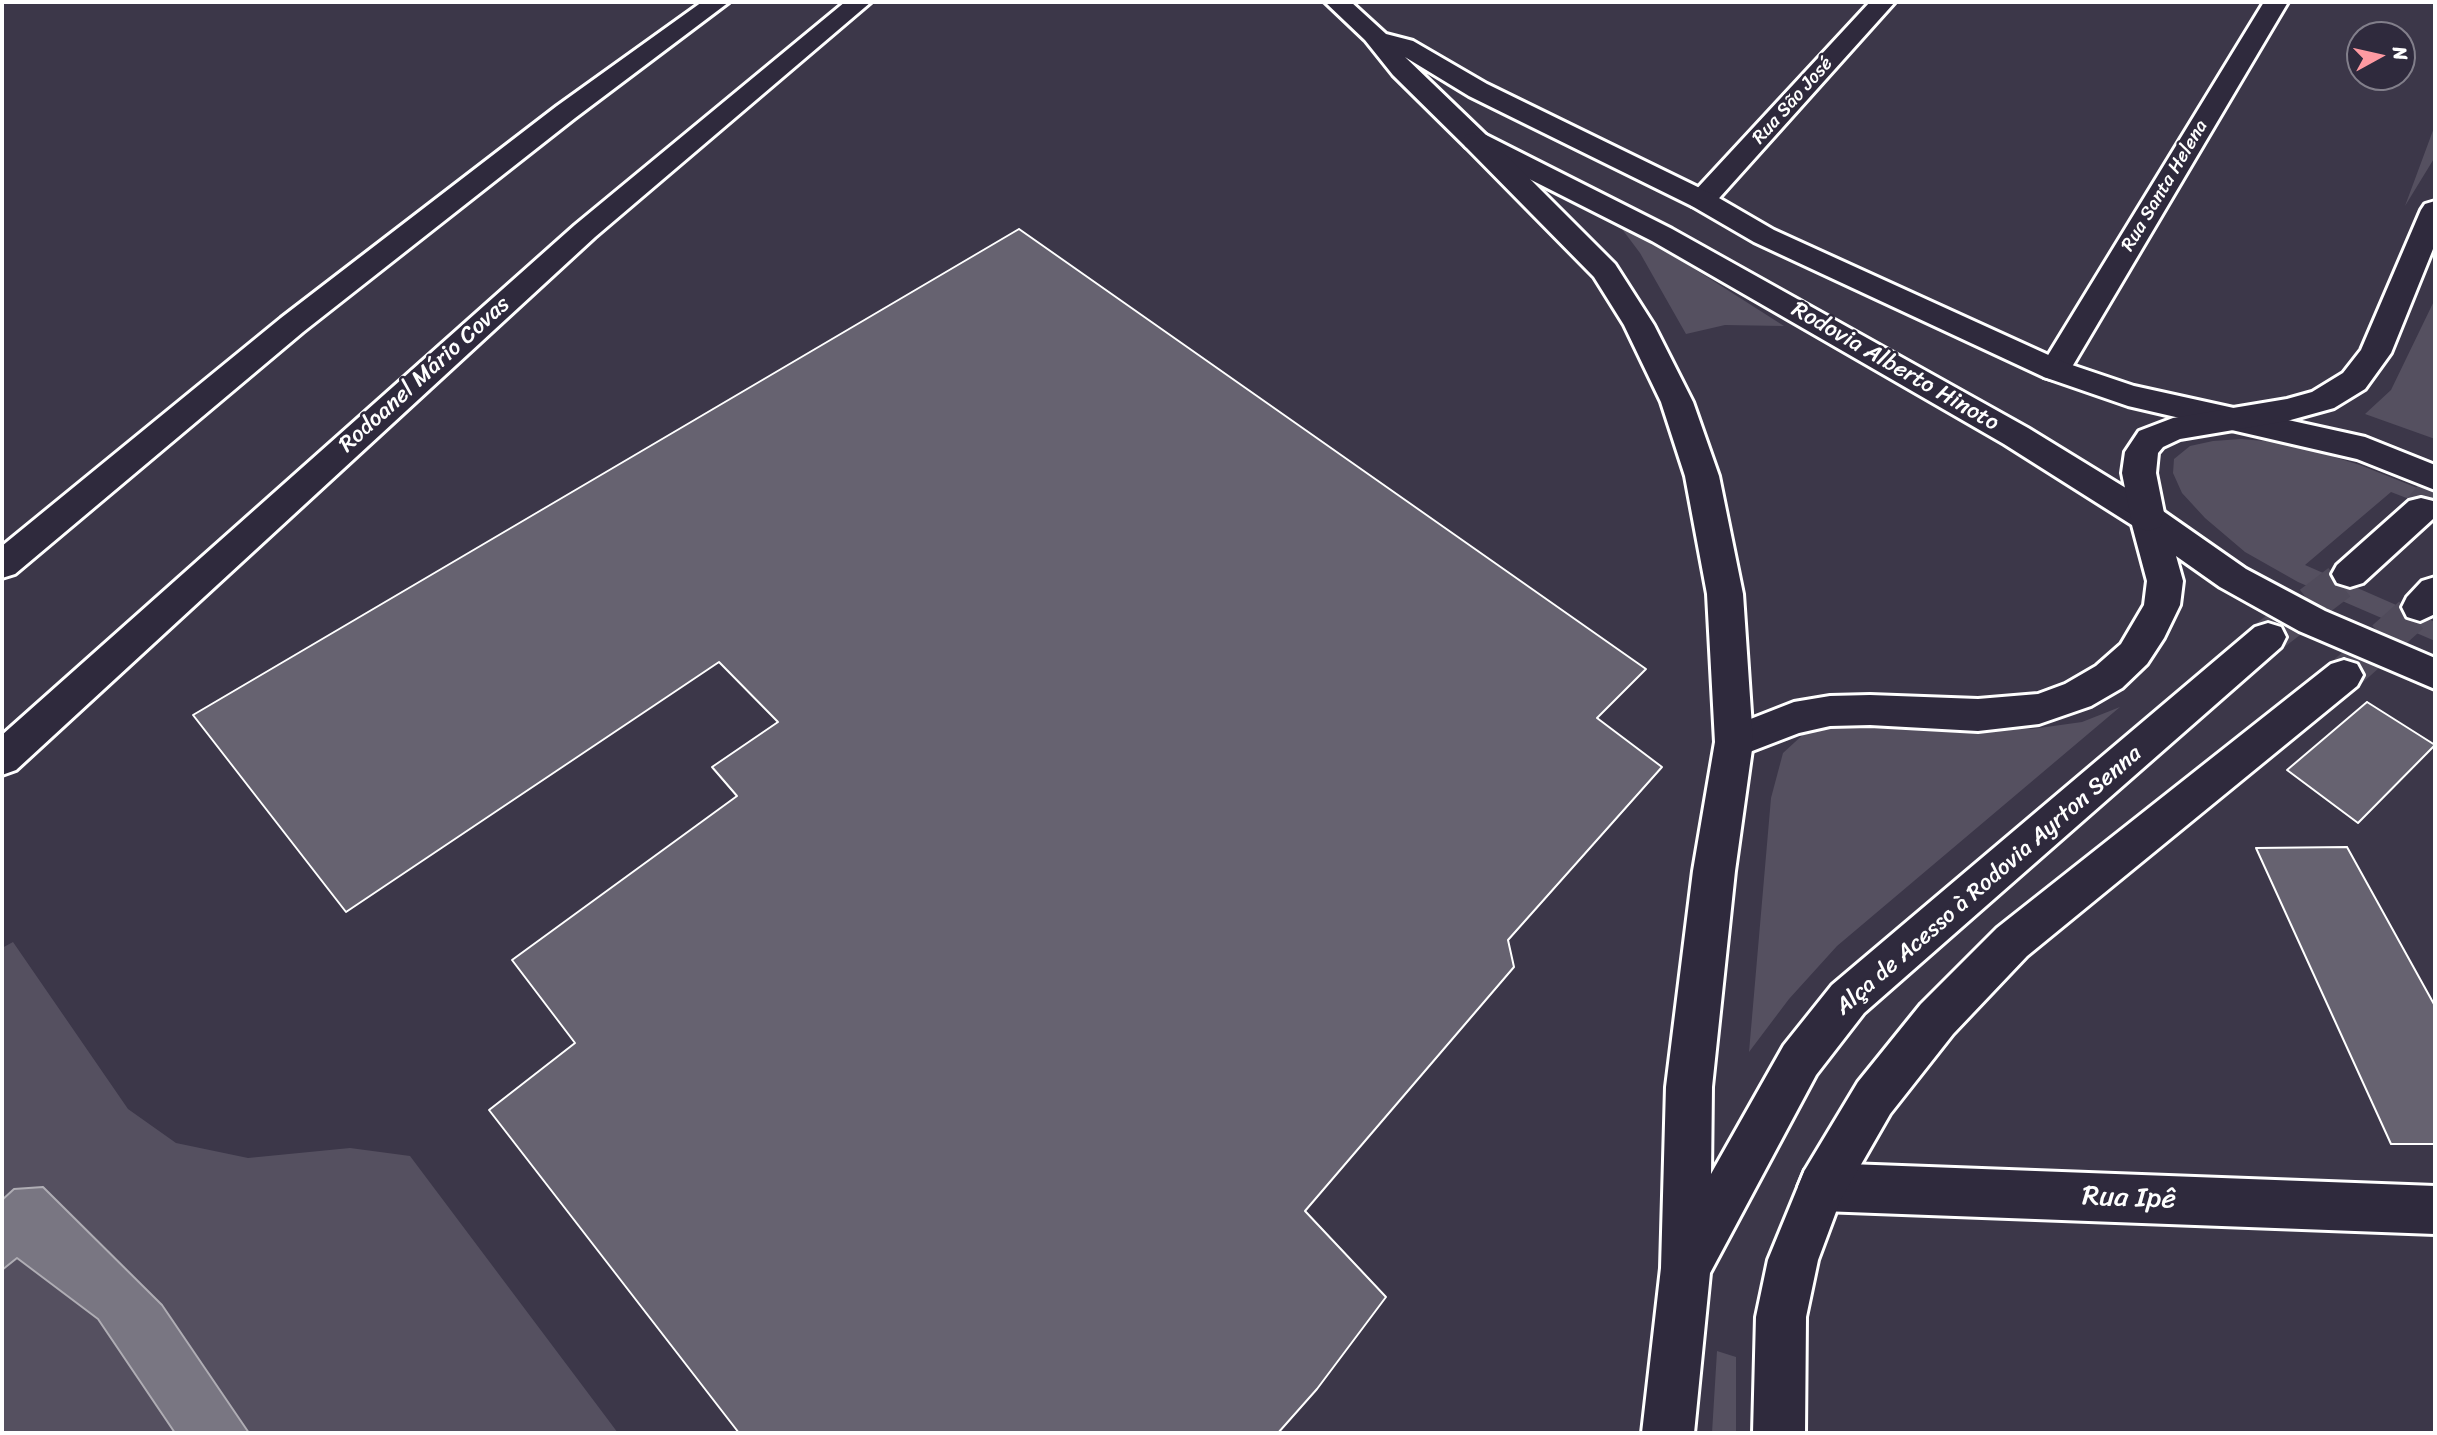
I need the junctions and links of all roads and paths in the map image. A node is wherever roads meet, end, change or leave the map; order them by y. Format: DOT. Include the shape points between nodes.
graph roads {
  1 [pos="716,2"];
  2 [pos="859,2"];
  3 [pos="1338,2"];
  4 [pos="1884,2"];
  5 [pos="2276,2"];
  6 [pos="1374,35"];
  7 [pos="1476,141"];
  8 [pos="1702,200"];
  9 [pos="2435,210"];
  10 [pos="2055,370"];
  11 [pos="2224,419"];
  12 [pos="2435,478"];
  13 [pos="2421,510"];
  14 [pos="2148,518"];
  15 [pos="2,565"];
  16 [pos="2350,574"];
  17 [pos="2268,637"];
  18 [pos="2344,674"];
  19 [pos="2435,674"];
  20 [pos="1734,742"];
  21 [pos="2,759"];
  22 [pos="1822,1187"];
  23 [pos="2435,1210"];
  24 [pos="1686,1268"];
  25 [pos="1668,1433"];
  26 [pos="1779,1433"];
  1 -- 15 [label="main road" via="566,111 303,316"];
  2 -- 21 [label="main road, Rodoanel Mário Covas" via="585,231"];
  3 -- 6 [label="main road, Rodovia Alberto Hinoto"];
  4 -- 8 [label="main road, Rua São José"];
  5 -- 10 [label="main road, Rua Santa Helena"];
  6 -- 7 [label="main road, Rodovia Alberto Hinoto" via="1402,70"];
  6 -- 8 [label="main road, Rodovia Alberto Hinoto" via="1404,46 1478,90"];
  7 -- 14 [label="main road, Rodovia Alberto Hinoto" via="1713,264 2017,436"];
  7 -- 20 [label="main road" via="1605,271 1677,402 1702,476 1725,594"];
  8 -- 10 [label="main road, Rodovia Alberto Hinoto" via="1764,236"];
  9 -- 11 [label="main road" via="2375,353 2354,381 2323,400"];
  10 -- 11 [label="main road, Rodovia Alberto Hinoto" via="2128,395"];
  11 -- 12 [label="main road, Rodovia Alberto Hinoto" via="2365,449"];
  11 -- 14 [label="main road" via="2173,429 2151,439 2142,452 2139,473"];
  13 -- 16 [label="main road"];
  14 -- 19 [label="main road, Rodovia Alberto Hinoto" via="2244,584 2312,621"];
  14 -- 20 [label="main road" via="2165,581 2162,605 2134,653 2109,677 2078,695 2039,709 1978,715 1830,711 1794,718"];
  17 -- 24 [label="main road, Alça de Acesso à Rodovia Ayrton Senna" via="1848,999 1801,1060"];
  18 -- 22 [label="main road" via="2012,942 1937,1019 1874,1098"];
  20 -- 24 [label="main road" via="1689,1087"];
  22 -- 23 [label="main road, Rua Ipê"];
  22 -- 26 [label="main road" via="1793,1260 1781,1318"];
  24 -- 25 [label="main road, Alça de Acesso à Rodovia Ayrton Senna"];
}
